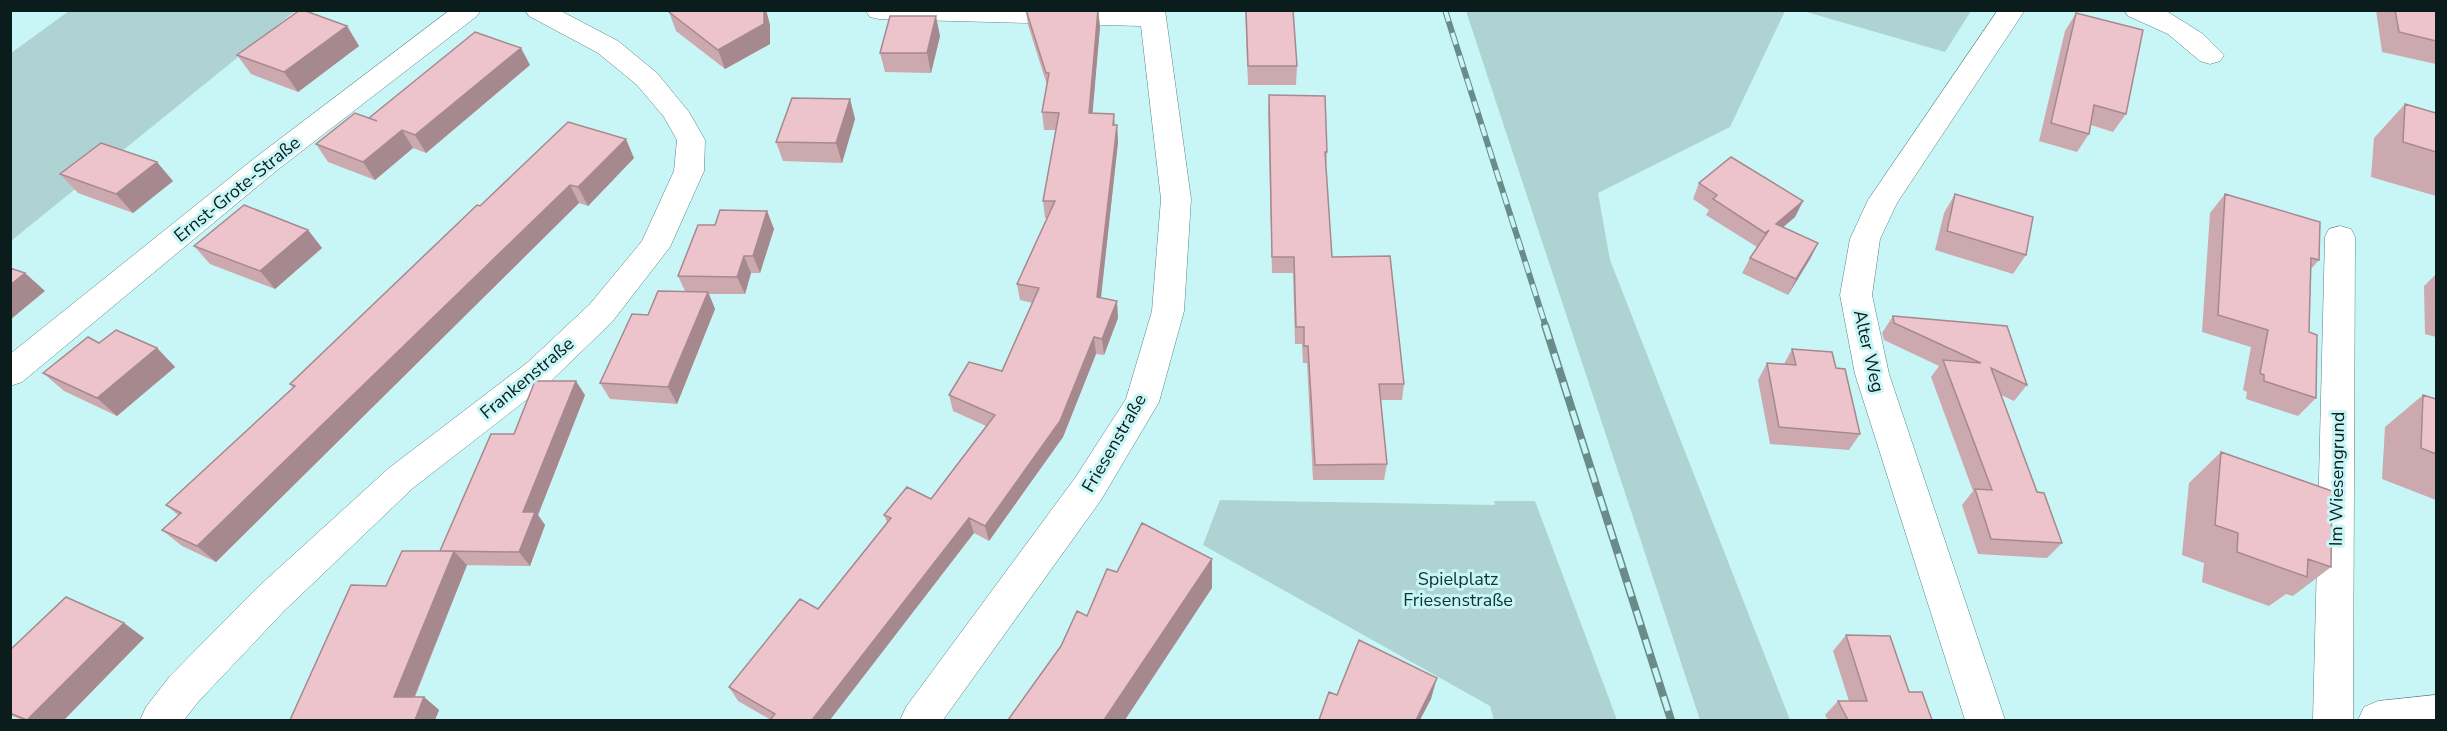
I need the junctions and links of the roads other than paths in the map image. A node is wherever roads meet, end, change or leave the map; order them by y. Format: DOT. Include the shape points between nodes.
graph roads {
  1 [pos="468,10"];
  2 [pos="538,10"];
  3 [pos="2012,10"];
  4 [pos="2137,10"];
  5 [pos="879,11"];
  6 [pos="1153,14"];
  7 [pos="2210,55"];
  8 [pos="2340,237"];
  9 [pos="10,373"];
  10 [pos="2436,714"];
  11 [pos="160,720"];
  12 [pos="920,720"];
  13 [pos="1985,720"];
  14 [pos="2333,720"];
  15 [pos="2378,720"];
  1 -- 9 [label="street, Ernst-Grote-Straße" via="266,164"];
  2 -- 11 [label="street, Frankenstraße" via="608,47 647,79 675,112 691,140 689,171 655,247 601,313 540,371 401,478 271,599 184,689"];
  3 -- 13 [label="street, Alter Weg" via="1883,200 1865,239 1856,296 1872,374"];
  4 -- 7 [label="street" via="2191,35"];
  5 -- 6 [label="street"];
  6 -- 12 [label="street, Friesenstraße" via="1176,199 1168,311 1142,402 1088,489"];
  8 -- 14 [label="street, Im Wiesengrund"];
  10 -- 15 [label="street"];
}
